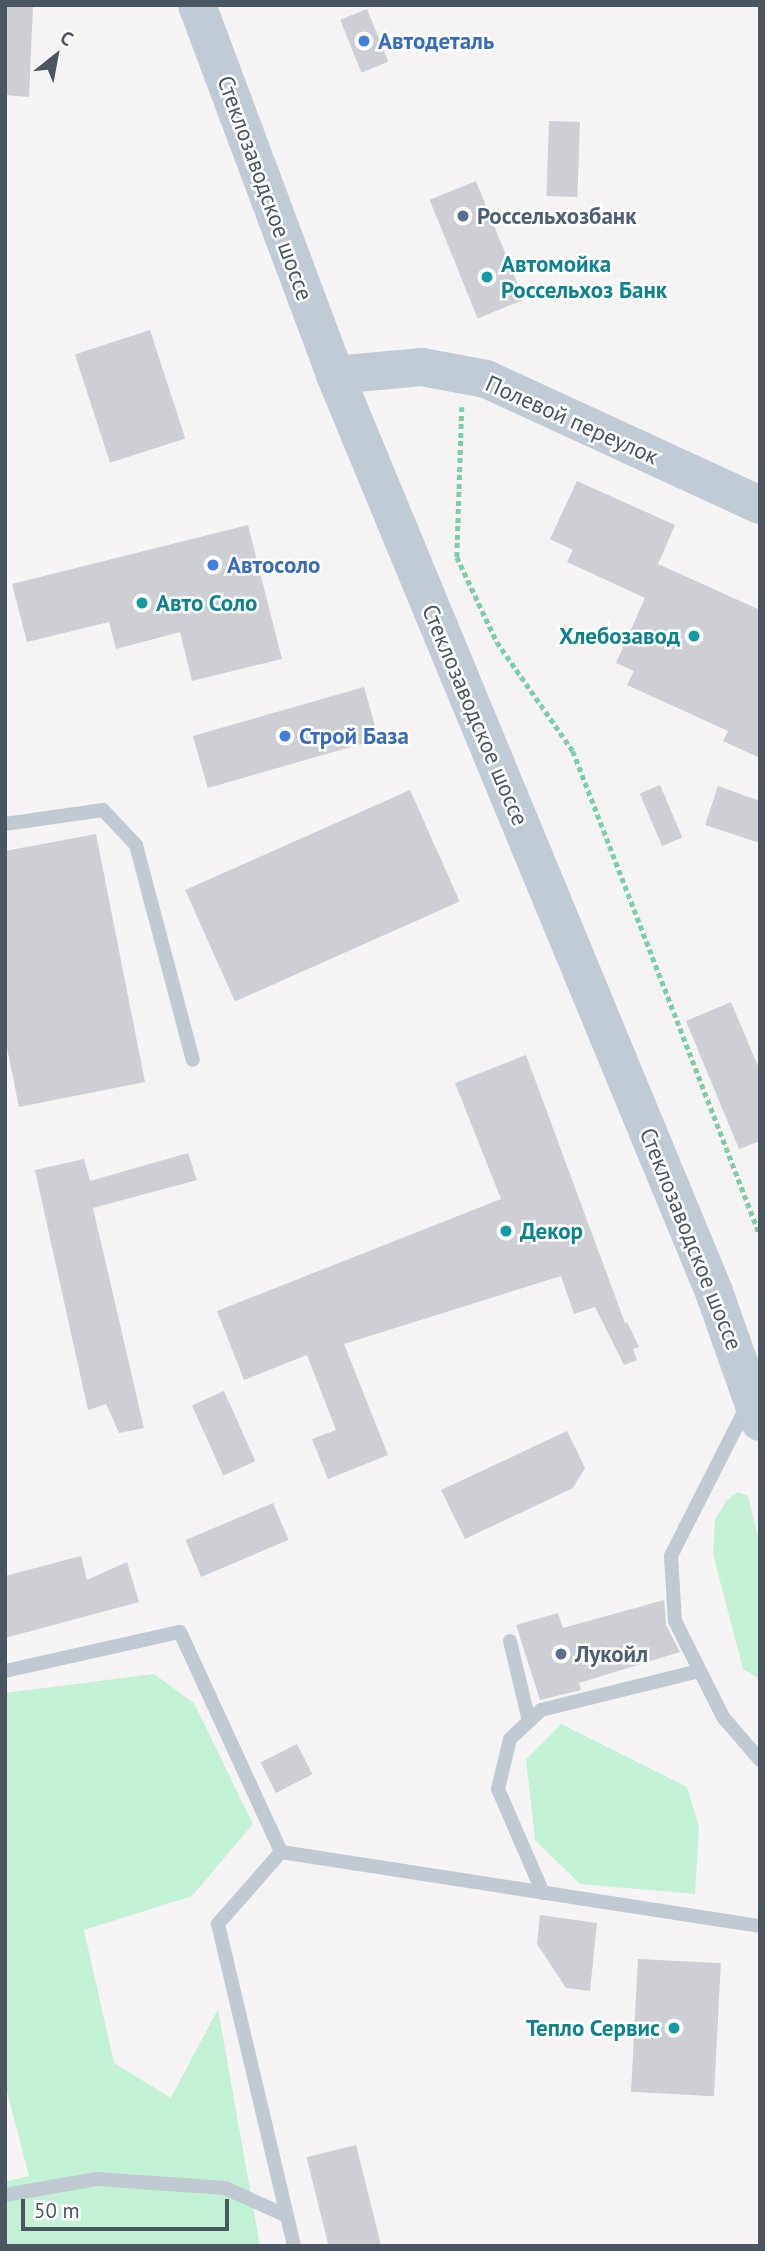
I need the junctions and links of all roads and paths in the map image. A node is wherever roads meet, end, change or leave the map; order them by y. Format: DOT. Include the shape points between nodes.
graph roads {
  1 [pos="197,5"];
  2 [pos="463,374"];
  3 [pos="335,375"];
  4 [pos="760,505"];
  5 [pos="5,824"];
  6 [pos="193,1060"];
  7 [pos="760,1235"];
  8 [pos="756,1408"];
  9 [pos="510,1641"];
  10 [pos="5,1671"];
  11 [pos="699,1671"];
  12 [pos="529,1721"];
  13 [pos="760,1760"];
  14 [pos="281,1852"];
  15 [pos="542,1893"];
  16 [pos="760,1926"];
  17 [pos="5,2194"];
  18 [pos="287,2216"];
  19 [pos="294,2246"];
  1 -- 3 [label="main road, Стеклозаводское шоссе"];
  2 -- 3 [label="main road, Полевой переулок" via="422,367"];
  2 -- 4 [label="main road, Полевой переулок" via="486,379"];
  2 -- 7 [label="path" via="457,557 496,642 573,751"];
  3 -- 8 [label="main road, Стеклозаводское шоссе" via="714,1292"];
  5 -- 6 [label="lane" via="103,810 136,845"];
  8 -- 11 [label="lane" via="671,1556 675,1621"];
  9 -- 12 [label="lane"];
  10 -- 14 [label="lane" via="180,1632"];
  11 -- 12 [label="lane" via="541,1710"];
  11 -- 13 [label="lane" via="723,1717"];
  12 -- 15 [label="lane" via="510,1739 498,1789"];
  14 -- 15 [label="lane"];
  14 -- 18 [label="lane" via="218,1924"];
  15 -- 16 [label="lane"];
  17 -- 18 [label="lane" via="97,2179 200,2186 225,2188"];
  18 -- 19 [label="lane"];
}
